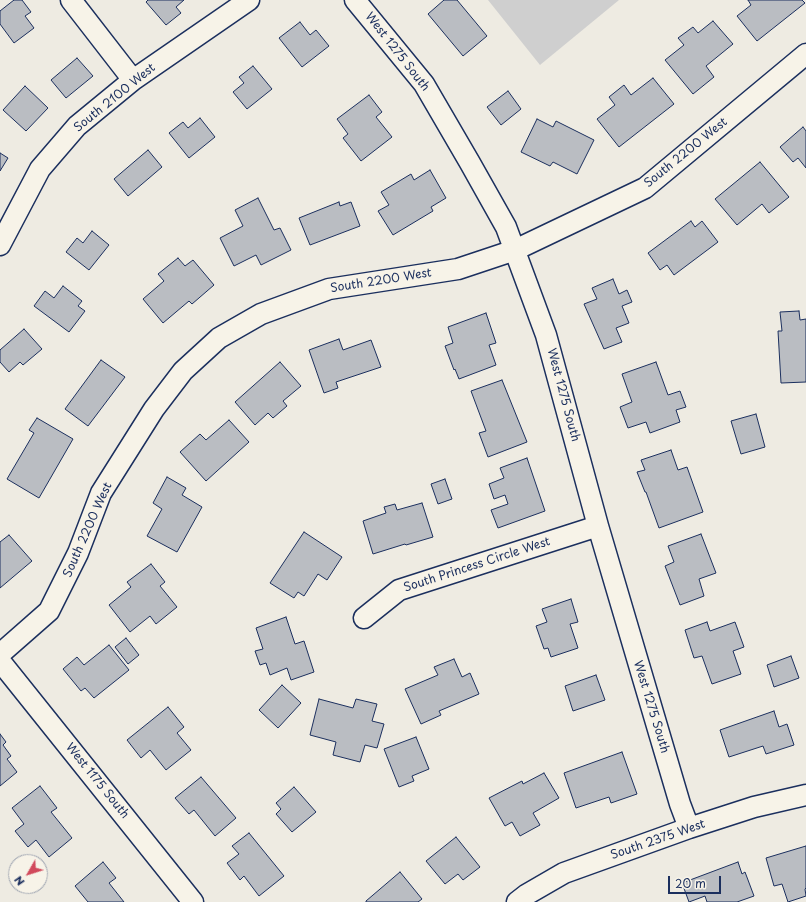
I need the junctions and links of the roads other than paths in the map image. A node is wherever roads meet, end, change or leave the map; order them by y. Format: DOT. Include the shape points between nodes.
graph roads {
  1 [pos="71,0"];
  2 [pos="249,0"];
  3 [pos="355,0"];
  4 [pos="806,54"];
  5 [pos="133,80"];
  6 [pos="0,245"];
  7 [pos="515,250"];
  8 [pos="598,526"];
  9 [pos="364,618"];
  10 [pos="0,654"];
  11 [pos="0,661"];
  12 [pos="806,795"];
  13 [pos="689,828"];
  14 [pos="193,902"];
  15 [pos="517,902"];
  1 -- 5 [label="street"];
  2 -- 5 [label="street, South 2100 West"];
  3 -- 7 [label="street, West 1275 South" via="424,84 506,227"];
  4 -- 7 [label="street, South 2200 West" via="645,188"];
  5 -- 6 [label="street, South 2100 West" via="77,126 40,169"];
  7 -- 8 [label="street, West 1275 South" via="546,335"];
  7 -- 10 [label="street, South 2200 West" via="458,269 329,288 261,314 219,338 179,376 154,409 101,493 78,553 49,611"];
  8 -- 9 [label="street, South Princess Circle West" via="399,590"];
  8 -- 13 [label="street, West 1275 South"];
  11 -- 14 [label="street, West 1175 South"];
  12 -- 13 [label="street, South 2375 West" via="754,807"];
  13 -- 15 [label="street, South 2375 West" via="564,873"];
}
